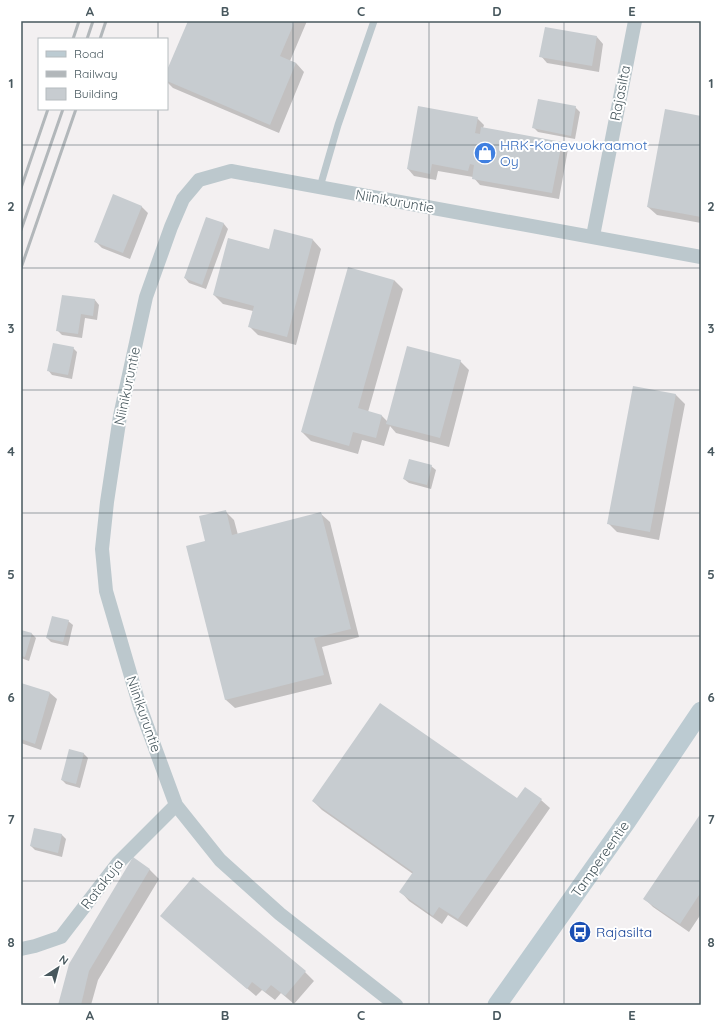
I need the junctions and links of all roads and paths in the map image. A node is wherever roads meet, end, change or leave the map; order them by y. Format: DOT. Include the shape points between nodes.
graph roads {
  1 [pos="374,21"];
  2 [pos="635,21"];
  3 [pos="320,187"];
  4 [pos="593,236"];
  5 [pos="701,257"];
  6 [pos="701,711"];
  7 [pos="176,805"];
  8 [pos="21,949"];
  9 [pos="396,1005"];
  10 [pos="497,1005"];
  1 -- 3 [label="lane" via="338,125"];
  2 -- 4 [label="street, Rajasilta"];
  3 -- 4 [label="street, Niinikuruntie"];
  3 -- 7 [label="street, Niinikuruntie" via="231,171 199,180 183,199 146,298 120,416 102,549 110,609 140,707"];
  4 -- 5 [label="street, Niinikuruntie"];
  6 -- 10 [label="main road, Tampereentie"];
  7 -- 8 [label="street, Ratakuja" via="118,862 61,937"];
  7 -- 9 [label="street, Niinikuruntie" via="220,860 236,875 280,914"];
}
